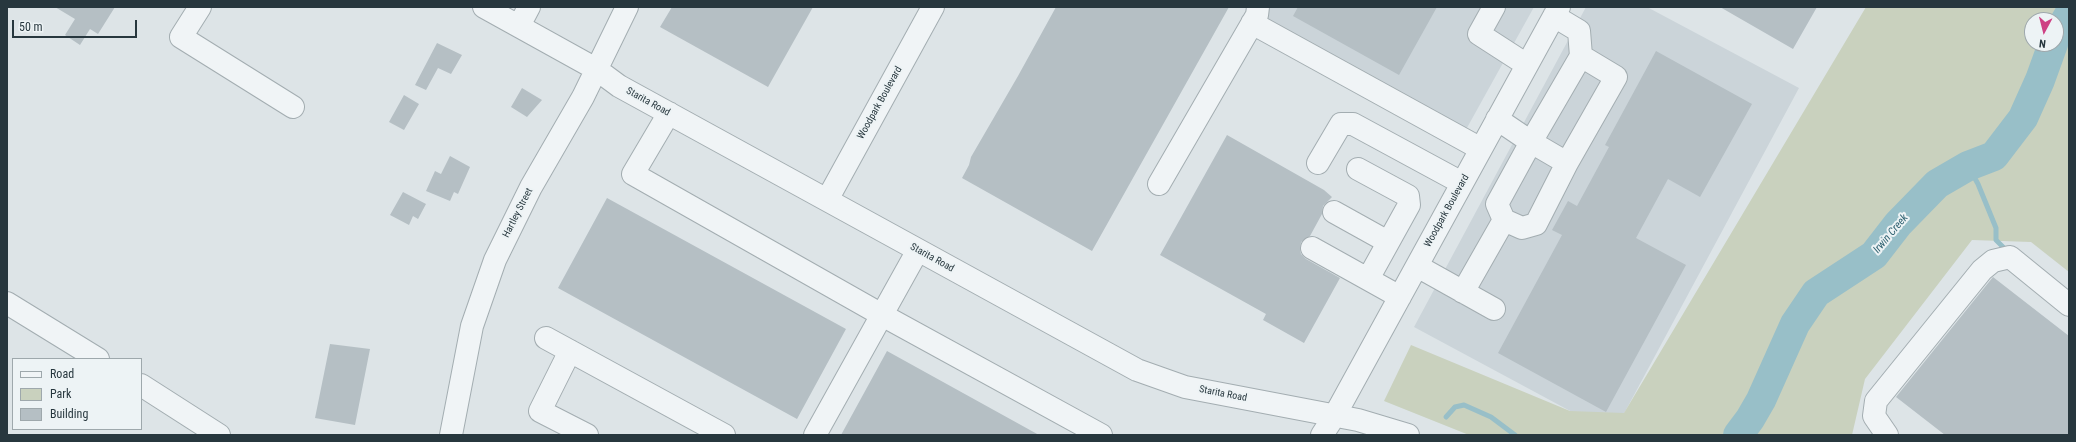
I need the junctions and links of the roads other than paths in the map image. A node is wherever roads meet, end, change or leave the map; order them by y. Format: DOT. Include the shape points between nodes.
graph roads {
  1 [pos="200,7"];
  2 [pos="484,7"];
  3 [pos="529,7"];
  4 [pos="627,7"];
  5 [pos="933,7"];
  6 [pos="1494,7"];
  7 [pos="1556,12"];
  8 [pos="1255,15"];
  9 [pos="519,26"];
  10 [pos="1581,56"];
  11 [pos="1527,65"];
  12 [pos="596,69"];
  13 [pos="293,106"];
  14 [pos="669,113"];
  15 [pos="1497,119"];
  16 [pos="1531,142"];
  17 [pos="1481,149"];
  18 [pos="1318,163"];
  19 [pos="1568,163"];
  20 [pos="1358,169"];
  21 [pos="1462,183"];
  22 [pos="1159,184"];
  23 [pos="827,200"];
  24 [pos="1334,212"];
  25 [pos="1504,220"];
  26 [pos="1388,242"];
  27 [pos="1312,248"];
  28 [pos="918,250"];
  29 [pos="1417,266"];
  30 [pos="1368,279"];
  31 [pos="1463,292"];
  32 [pos="1400,297"];
  33 [pos="7,303"];
  34 [pos="2069,305"];
  35 [pos="1494,309"];
  36 [pos="882,315"];
  37 [pos="546,338"];
  38 [pos="570,351"];
  39 [pos="96,358"];
  40 [pos="142,386"];
  41 [pos="1335,415"];
  42 [pos="219,435"];
  43 [pos="451,435"];
  44 [pos="587,435"];
  45 [pos="724,435"];
  46 [pos="815,435"];
  47 [pos="1101,435"];
  48 [pos="1322,435"];
  49 [pos="1408,435"];
  50 [pos="1886,435"];
  1 -- 13 [label="street" via="181,36"];
  2 -- 9 [label="street, Starita Road"];
  3 -- 9 [label="street"];
  4 -- 12 [label="street, Hartley Street"];
  5 -- 23 [label="street, Woodpark Boulevard"];
  6 -- 11 [label="street" via="1479,34"];
  7 -- 10 [label="street" via="1579,31"];
  7 -- 11 [label="street, Woodpark Boulevard"];
  8 -- 17 [label="street"];
  8 -- 22 [label="street"];
  9 -- 12 [label="street, Starita Road"];
  10 -- 16 [label="street"];
  10 -- 19 [label="street" via="1616,77"];
  11 -- 15 [label="street, Woodpark Boulevard"];
  12 -- 14 [label="street, Starita Road" via="619,86"];
  12 -- 43 [label="street, Hartley Street" via="583,97 530,187 495,260 472,326"];
  14 -- 23 [label="street, Starita Road"];
  14 -- 36 [label="street" via="633,174"];
  15 -- 16 [label="street"];
  15 -- 17 [label="street, Woodpark Boulevard"];
  16 -- 19 [label="street"];
  16 -- 25 [label="street" via="1497,204"];
  17 -- 21 [label="street, Woodpark Boulevard"];
  18 -- 21 [label="street" via="1341,124 1353,124"];
  19 -- 25 [label="street" via="1536,224 1522,228"];
  20 -- 26 [label="street" via="1408,196 1409,205"];
  21 -- 29 [label="street, Woodpark Boulevard"];
  23 -- 28 [label="street, Starita Road"];
  24 -- 26 [label="street"];
  25 -- 31 [label="street"];
  26 -- 30 [label="street"];
  27 -- 30 [label="street"];
  28 -- 36 [label="street"];
  28 -- 41 [label="street, Starita Road" via="1137,370 1185,387"];
  29 -- 31 [label="street"];
  29 -- 32 [label="street, Woodpark Boulevard"];
  30 -- 32 [label="street"];
  31 -- 35 [label="street"];
  32 -- 41 [label="street, Woodpark Boulevard"];
  33 -- 39 [label="street"];
  34 -- 50 [label="street" via="2010,257 1992,261 1876,401 1874,416"];
  36 -- 46 [label="street"];
  36 -- 47 [label="street"];
  37 -- 38 [label="street"];
  38 -- 44 [label="street" via="540,411"];
  38 -- 45 [label="street"];
  40 -- 42 [label="street"];
  41 -- 48 [label="street, Woodpark Boulevard"];
  41 -- 49 [label="street, Starita Road" via="1388,427"];
}
